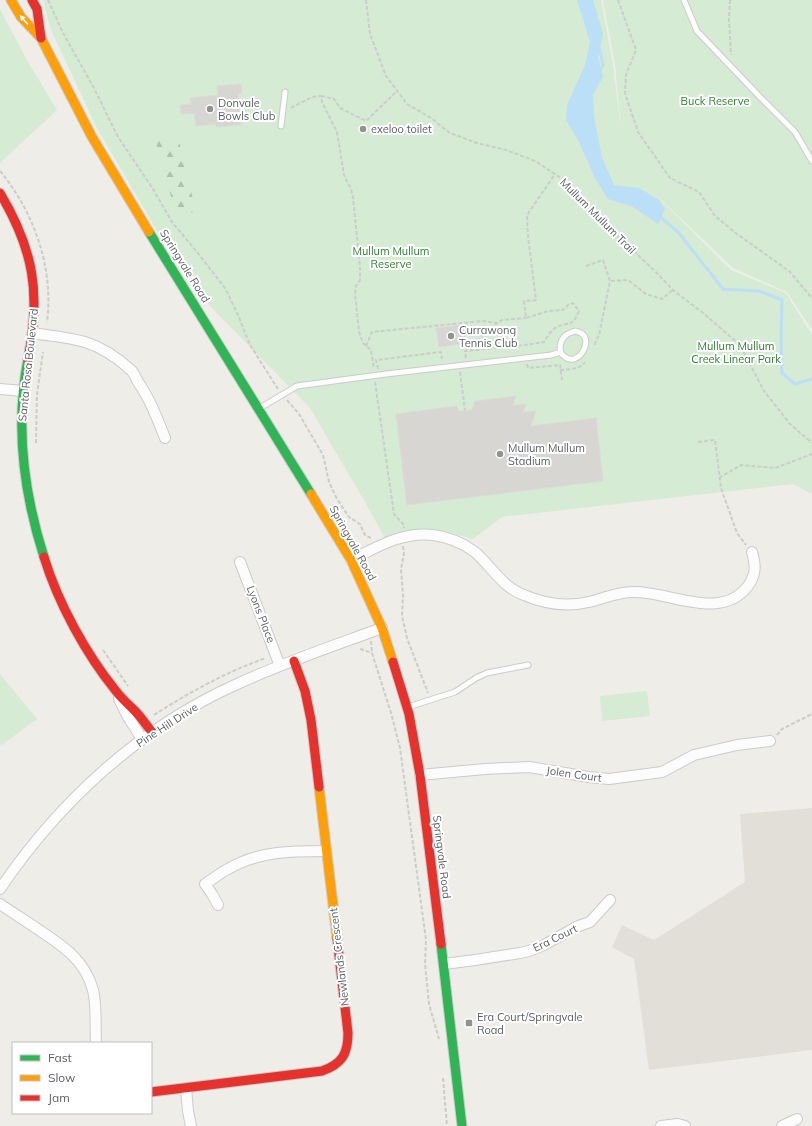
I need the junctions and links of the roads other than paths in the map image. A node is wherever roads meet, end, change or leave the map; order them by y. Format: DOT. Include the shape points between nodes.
graph roads {
  1 [pos="11,0"];
  2 [pos="32,0"];
  3 [pos="684,0"];
  4 [pos="41,38"];
  5 [pos="286,92"];
  6 [pos="281,126"];
  7 [pos="812,161"];
  8 [pos="0,193"];
  9 [pos="33,334"];
  10 [pos="561,352"];
  11 [pos="0,389"];
  12 [pos="24,391"];
  13 [pos="259,409"];
  14 [pos="165,438"];
  15 [pos="752,552"];
  16 [pos="351,560"];
  17 [pos="240,562"];
  18 [pos="382,628"];
  19 [pos="294,661"];
  20 [pos="528,665"];
  21 [pos="280,666"];
  22 [pos="115,691"];
  23 [pos="407,707"];
  24 [pos="152,732"];
  25 [pos="142,739"];
  26 [pos="770,742"];
  27 [pos="420,775"];
  28 [pos="326,851"];
  29 [pos="0,889"];
  30 [pos="610,900"];
  31 [pos="0,904"];
  32 [pos="218,905"];
  33 [pos="444,964"];
  34 [pos="96,1042"];
  35 [pos="186,1088"];
  36 [pos="152,1092"];
  37 [pos="797,1119"];
  38 [pos="192,1126"];
  39 [pos="462,1126"];
  40 [pos="662,1126"];
  41 [pos="685,1126"];
  42 [pos="782,1126"];
  4 -- 1 [label="main road, Springvale Road, one-way" via="21,17"];
  2 -- 4 [label="main road, Springvale Road" via="37,9"];
  3 -- 7 [label="lane" via="697,31 795,132"];
  4 -- 13 [label="main road, Springvale Road" via="92,137"];
  5 -- 6 [label="lane"];
  8 -- 9 [label="main road, Santa Rosa Boulevard" via="20,229 29,256 34,291"];
  9 -- 12 [label="main road, Santa Rosa Boulevard"];
  9 -- 14 [label="street" via="85,342 117,359 132,372 143,388"];
  10 -- 10 [label="lane" via="560,347 567,334 575,331 584,336 584,350 575,359 565,357"];
  10 -- 13 [label="lane" via="297,386"];
  11 -- 12 [label="street"];
  12 -- 22 [label="main road, Santa Rosa Boulevard" via="24,469 30,510 40,548 67,615"];
  13 -- 16 [label="main road, Springvale Road"];
  15 -- 16 [label="street" via="754,570 750,584 744,591 730,600 703,603 635,592 614,594 581,604 545,602 523,595 504,583 466,546 433,535 403,537"];
  16 -- 18 [label="main road, Springvale Road"];
  17 -- 21 [label="street, Lyons Place"];
  18 -- 19 [label="street, Pine Hill Drive"];
  18 -- 23 [label="main road, Springvale Road"];
  19 -- 21 [label="street, Pine Hill Drive"];
  19 -- 28 [label="main road, Newlands Crescent" via="305,691 311,720"];
  20 -- 23 [label="lane" via="486,673 455,692"];
  21 -- 24 [label="street, Pine Hill Drive" via="227,689"];
  22 -- 24 [label="main road, Santa Rosa Boulevard"];
  22 -- 25 [label="street, Santa Rosa Boulevard"];
  23 -- 27 [label="main road, Springvale Road"];
  24 -- 25 [label="street, Pine Hill Drive"];
  25 -- 29 [label="street, Pine Hill Drive" via="93,779 62,811 26,852"];
  26 -- 27 [label="street, Jolen Court" via="737,745 694,755 662,772 609,778 529,767"];
  27 -- 33 [label="main road, Springvale Road"];
  28 -- 32 [label="street" via="278,852 229,868 205,884"];
  28 -- 35 [label="main road, Newlands Crescent" via="348,1033 344,1056 333,1067 322,1071"];
  30 -- 33 [label="street, Era Court" via="590,922 544,945 505,956"];
  31 -- 34 [label="street" via="64,948 85,970 94,995"];
  33 -- 39 [label="main road, Springvale Road"];
  35 -- 36 [label="main road, Newlands Crescent"];
  35 -- 38 [label="street"];
  37 -- 42 [label="street"];
  40 -- 41 [label="street"];
}
